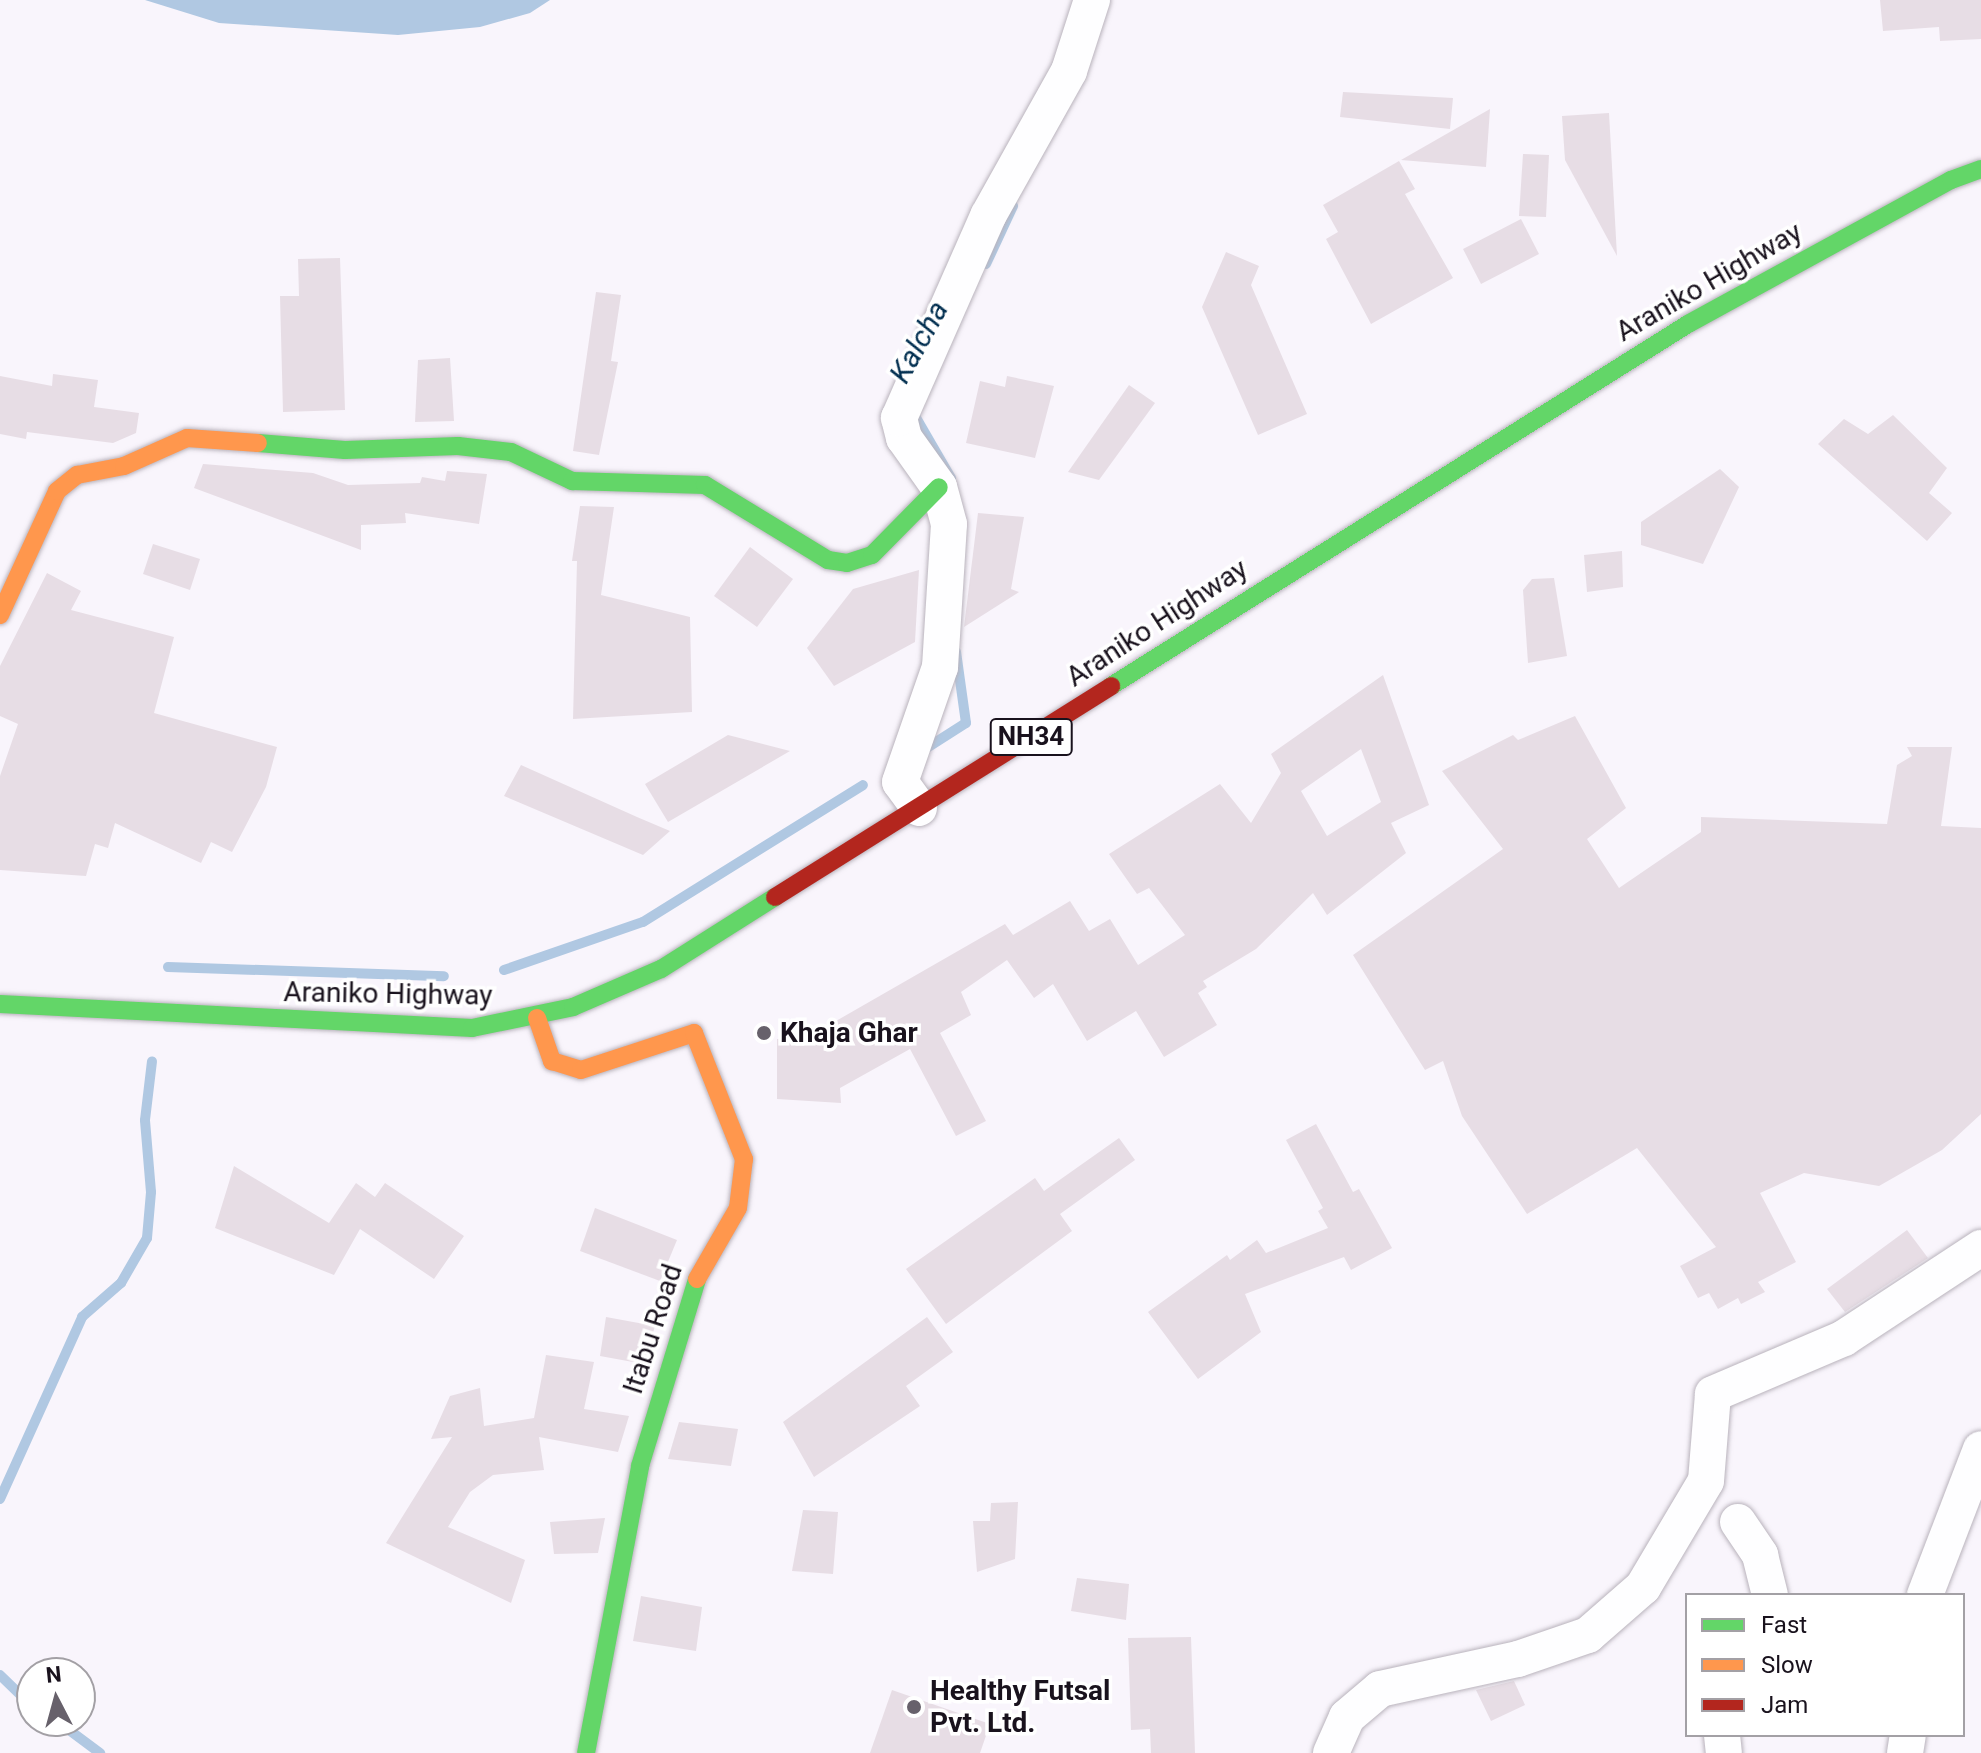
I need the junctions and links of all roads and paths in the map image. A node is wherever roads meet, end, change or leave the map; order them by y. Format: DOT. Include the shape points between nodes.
graph roads {
  1 [pos="1092,0"];
  2 [pos="1981,169"];
  3 [pos="939,487"];
  4 [pos="0,615"];
  5 [pos="919,808"];
  6 [pos="0,1004"];
  7 [pos="537,1018"];
  8 [pos="1981,1248"];
  9 [pos="1981,1449"];
  10 [pos="1738,1522"];
  11 [pos="1770,1593"];
  12 [pos="1926,1593"];
  13 [pos="586,1753"];
  14 [pos="1331,1753"];
  1 -- 3 [label="street" via="1069,71 988,216 904,401 899,418 904,438"];
  2 -- 5 [label="main road, Araniko Highway / NH34" via="1951,180 1688,324"];
  3 -- 4 [label="main road" via="872,555 847,563 828,560 705,485 572,481 511,452 458,446 371,451 187,438 124,466 77,475 57,491"];
  3 -- 5 [label="street" via="949,524 940,667 900,782"];
  5 -- 7 [label="main road, Araniko Highway / NH34" via="661,969"];
  6 -- 7 [label="main road, Araniko Highway / NH34" via="472,1028"];
  7 -- 13 [label="main road, Itabu Road" via="552,1061 581,1070 694,1033 744,1159 738,1208 693,1285 640,1466"];
  8 -- 14 [label="street" via="1844,1338 1713,1394 1706,1481 1643,1587 1588,1635 1518,1659 1380,1689 1347,1717"];
  9 -- 12 [label="street"];
  10 -- 11 [label="street" via="1760,1555"];
}
